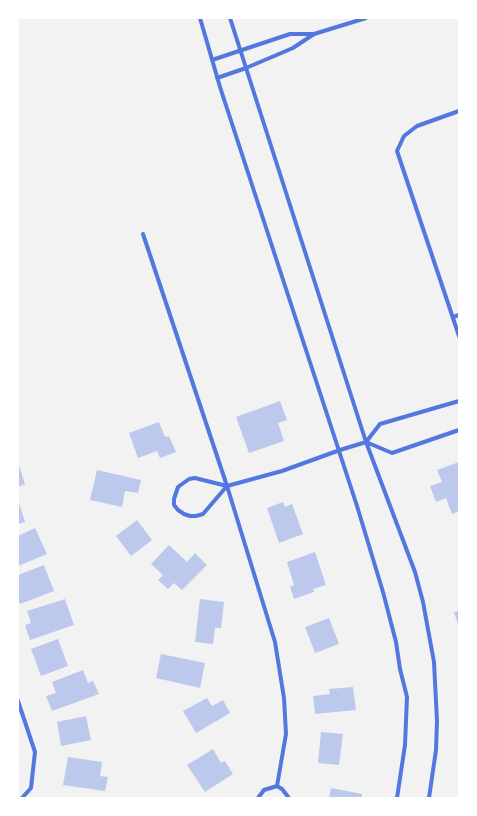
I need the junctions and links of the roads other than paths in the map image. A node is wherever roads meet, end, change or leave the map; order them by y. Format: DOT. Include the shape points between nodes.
graph roads {
  1 [pos="200,18"];
  2 [pos="230,18"];
  3 [pos="365,18"];
  4 [pos="314,34"];
  5 [pos="240,51"];
  6 [pos="212,60"];
  7 [pos="246,68"];
  8 [pos="217,78"];
  9 [pos="459,111"];
  10 [pos="143,234"];
  11 [pos="459,315"];
  12 [pos="453,317"];
  13 [pos="459,336"];
  14 [pos="459,401"];
  15 [pos="459,430"];
  16 [pos="366,442"];
  17 [pos="340,450"];
  18 [pos="228,486"];
  19 [pos="18,701"];
  20 [pos="277,786"];
  21 [pos="22,798"];
  22 [pos="258,798"];
  23 [pos="289,798"];
  24 [pos="397,798"];
  25 [pos="429,798"];
  1 -- 6 [label="street"];
  2 -- 5 [label="street"];
  3 -- 4 [label="street"];
  4 -- 5 [label="street" via="290,34"];
  4 -- 7 [label="street" via="293,48"];
  5 -- 6 [label="street"];
  5 -- 7 [label="street"];
  6 -- 8 [label="street"];
  7 -- 8 [label="street"];
  7 -- 16 [label="street"];
  8 -- 17 [label="street"];
  9 -- 12 [label="street" via="417,126 404,136 397,151"];
  10 -- 18 [label="street"];
  11 -- 12 [label="street"];
  12 -- 13 [label="street"];
  14 -- 16 [label="street" via="380,424"];
  15 -- 16 [label="street" via="392,453"];
  16 -- 17 [label="street"];
  16 -- 25 [label="street" via="415,572 430,632 437,721 436,750"];
  17 -- 18 [label="street" via="282,471"];
  17 -- 24 [label="street" via="383,592 407,697 405,745"];
  18 -- 18 [label="street" via="195,478 189,479 178,487 174,505 184,514 203,514"];
  18 -- 20 [label="street" via="281,669 286,734"];
  19 -- 21 [label="street" via="35,752 31,788"];
  20 -- 22 [label="street" via="264,790"];
  20 -- 23 [label="street"];
}
